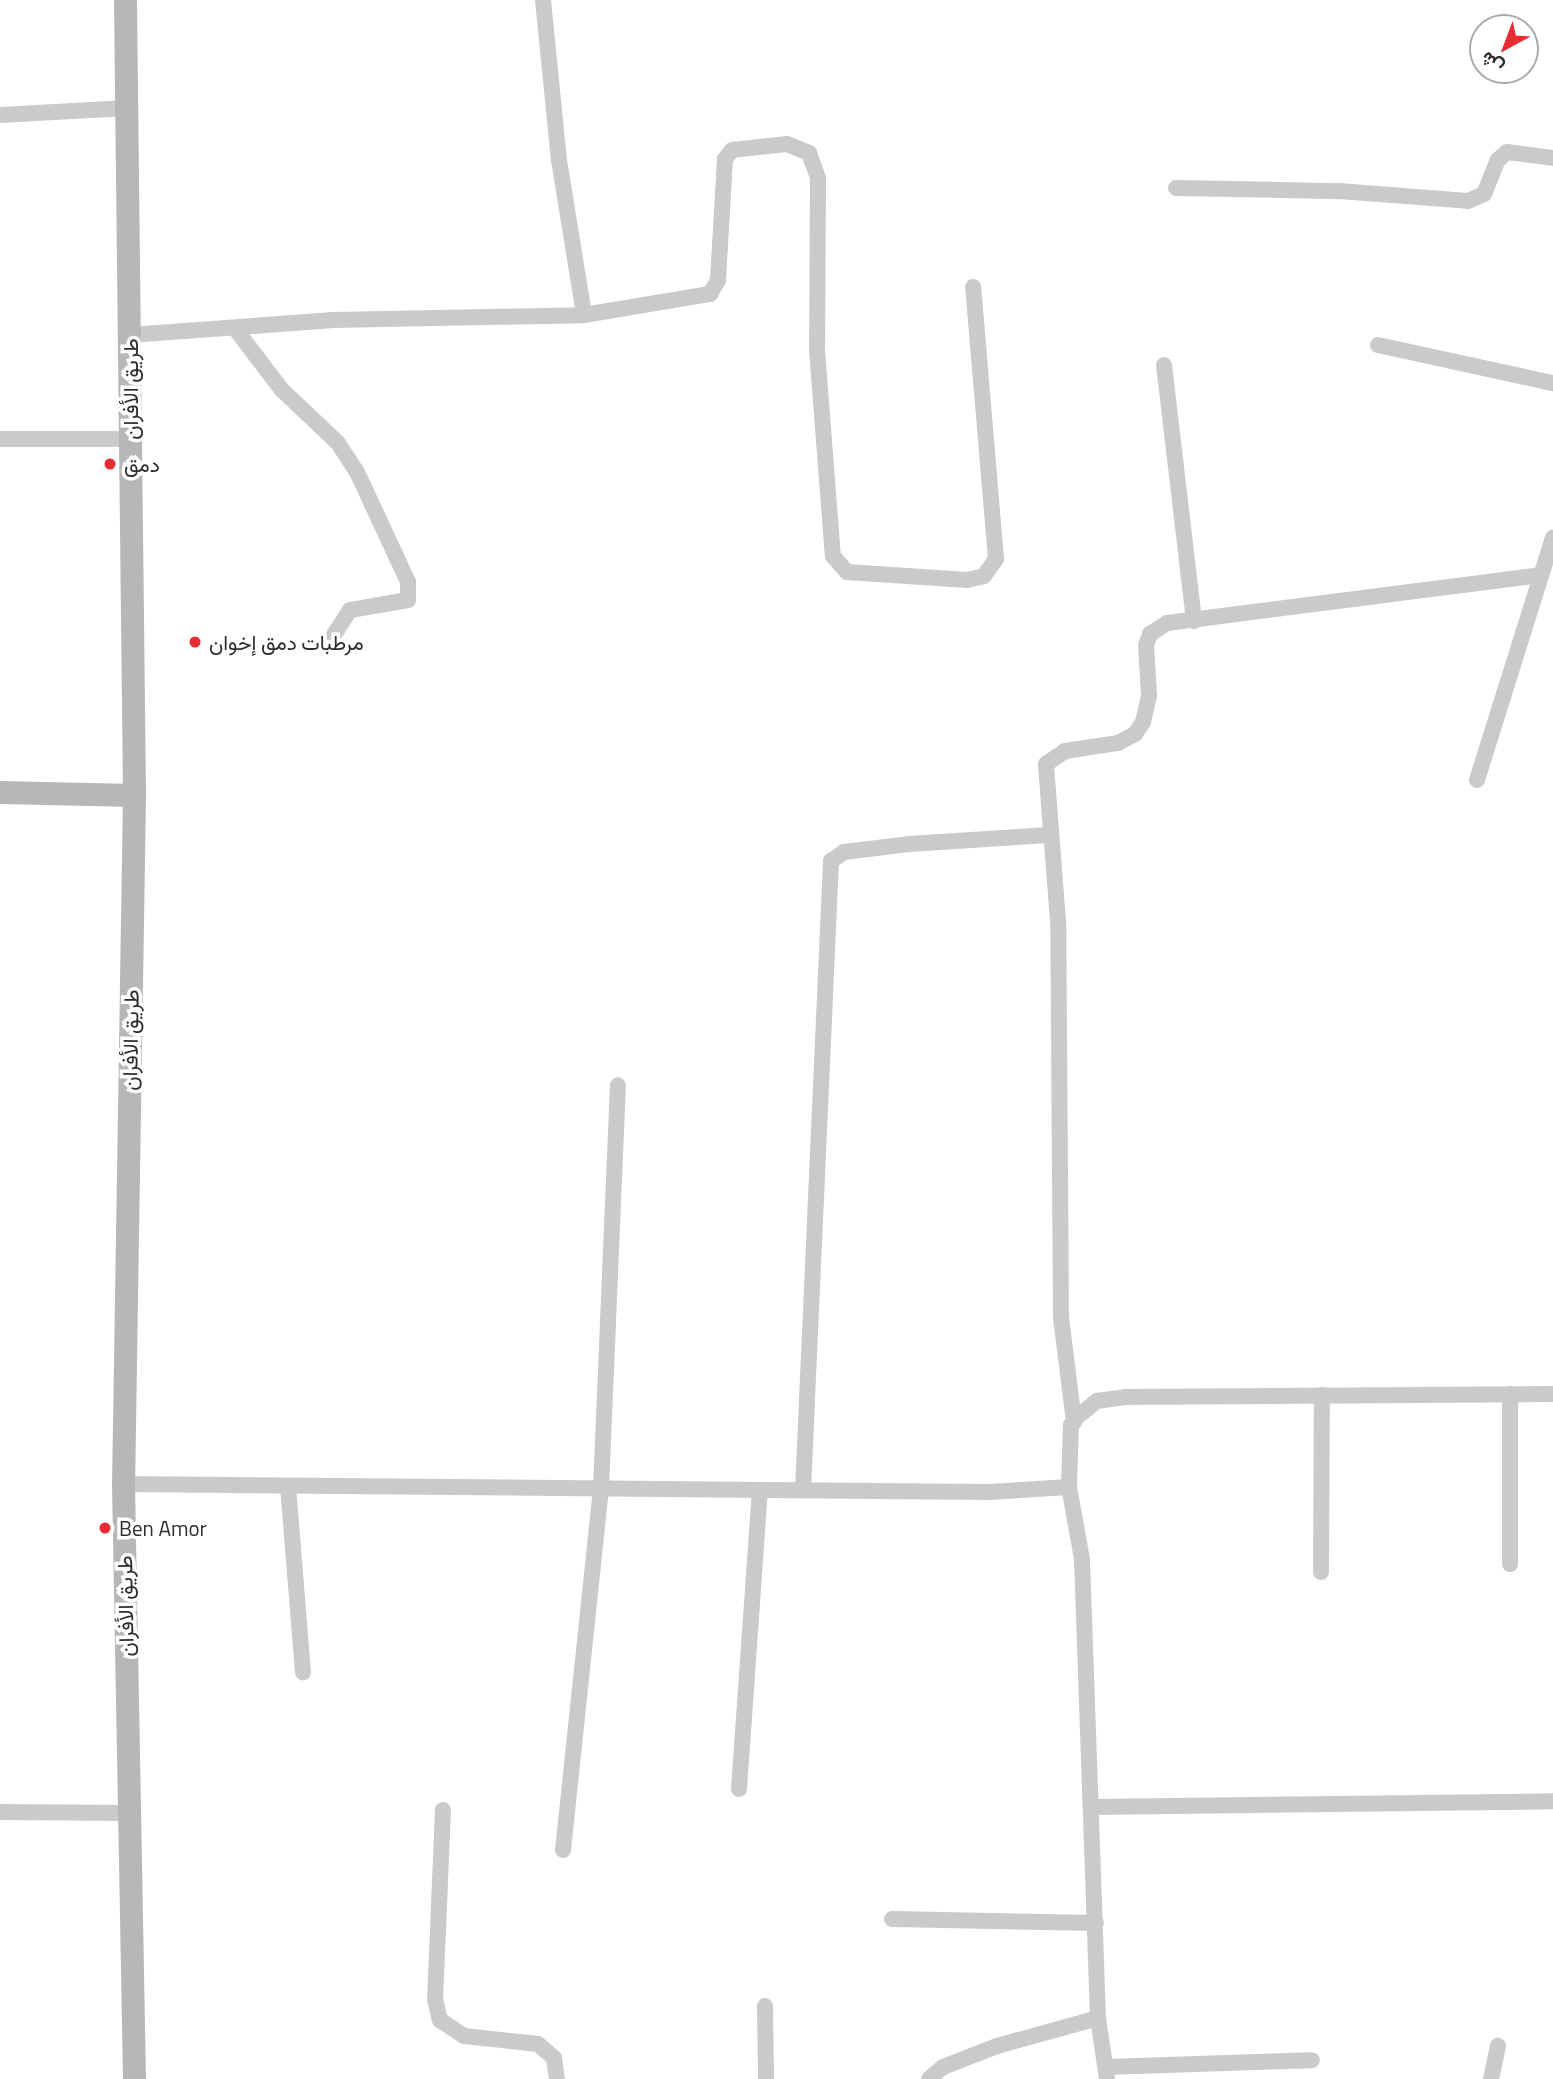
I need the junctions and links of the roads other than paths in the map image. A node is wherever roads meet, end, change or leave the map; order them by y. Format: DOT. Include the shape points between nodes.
graph roads {
  1 [pos="125,0"];
  2 [pos="543,0"];
  3 [pos="127,108"];
  4 [pos="0,116"];
  5 [pos="1553,158"];
  6 [pos="1176,188"];
  7 [pos="973,287"];
  8 [pos="584,315"];
  9 [pos="237,331"];
  10 [pos="130,335"];
  11 [pos="1378,345"];
  12 [pos="1164,365"];
  13 [pos="1553,383"];
  14 [pos="0,439"];
  15 [pos="130,439"];
  16 [pos="1553,538"];
  17 [pos="1541,575"];
  18 [pos="1194,621"];
  19 [pos="334,635"];
  20 [pos="1476,780"];
  21 [pos="0,792"];
  22 [pos="134,795"];
  23 [pos="1050,835"];
  24 [pos="618,1085"];
  25 [pos="1510,1394"];
  26 [pos="1553,1394"];
  27 [pos="1322,1395"];
  28 [pos="1074,1422"];
  29 [pos="124,1484"];
  30 [pos="288,1486"];
  31 [pos="1069,1487"];
  32 [pos="601,1489"];
  33 [pos="760,1490"];
  34 [pos="803,1490"];
  35 [pos="1510,1564"];
  36 [pos="1321,1572"];
  37 [pos="303,1672"];
  38 [pos="739,1789"];
  39 [pos="1553,1801"];
  40 [pos="1092,1807"];
  41 [pos="443,1810"];
  42 [pos="0,1812"];
  43 [pos="128,1813"];
  44 [pos="563,1850"];
  45 [pos="892,1919"];
  46 [pos="1096,1923"];
  47 [pos="765,2006"];
  48 [pos="1098,2018"];
  49 [pos="1498,2046"];
  50 [pos="1312,2060"];
  51 [pos="1107,2073"];
  52 [pos="134,2079"];
  53 [pos="557,2079"];
  54 [pos="766,2079"];
  55 [pos="929,2079"];
  56 [pos="1491,2079"];
  1 -- 3 [label="main road, طريق الأفران"];
  2 -- 8 [label="street" via="559,160"];
  3 -- 4 [label="street"];
  3 -- 10 [label="main road, طريق الأفران"];
  5 -- 6 [label="street" via="1507,152 1498,160 1484,194 1468,201 1339,191"];
  7 -- 8 [label="street" via="996,559 984,576 967,580 847,572 833,556 817,350 818,178 809,153 787,144 732,150 725,159 718,280 710,294"];
  8 -- 9 [label="street" via="333,320"];
  9 -- 10 [label="street"];
  9 -- 19 [label="street" via="282,390 338,443 357,472 408,582 408,600 350,610"];
  10 -- 15 [label="main road, طريق الأفران"];
  11 -- 13 [label="street"];
  12 -- 18 [label="street"];
  14 -- 15 [label="street"];
  15 -- 22 [label="main road, طريق الأفران"];
  16 -- 17 [label="street"];
  17 -- 18 [label="street"];
  17 -- 20 [label="street"];
  18 -- 23 [label="street" via="1167,623 1150,634 1146,645 1149,695 1135,734 1118,743 1049,758 1045,775"];
  21 -- 22 [label="main road"];
  22 -- 29 [label="main road, طريق الأفران"];
  23 -- 28 [label="street" via="1058,921 1061,1317"];
  23 -- 34 [label="street" via="909,844 844,852 831,861"];
  24 -- 32 [label="street"];
  25 -- 26 [label="street"];
  25 -- 27 [label="street"];
  25 -- 35 [label="street"];
  27 -- 28 [label="street" via="1125,1396 1097,1401"];
  27 -- 36 [label="street"];
  28 -- 31 [label="street"];
  29 -- 30 [label="street"];
  29 -- 43 [label="main road, طريق الأفران"];
  30 -- 32 [label="street"];
  30 -- 37 [label="street"];
  31 -- 34 [label="street" via="989,1492"];
  31 -- 40 [label="street" via="1082,1559"];
  32 -- 33 [label="street"];
  32 -- 44 [label="street"];
  33 -- 34 [label="street"];
  33 -- 38 [label="street"];
  39 -- 40 [label="street"];
  40 -- 46 [label="street"];
  41 -- 53 [label="street" via="435,1999 440,2020 464,2036 538,2044 554,2058"];
  42 -- 43 [label="street"];
  43 -- 52 [label="main road, طريق الأفران"];
  45 -- 46 [label="street"];
  46 -- 48 [label="street"];
  47 -- 54 [label="street"];
  48 -- 51 [label="street"];
  48 -- 55 [label="street" via="997,2046 943,2067"];
  49 -- 56 [label="street"];
  50 -- 51 [label="street"];
}
